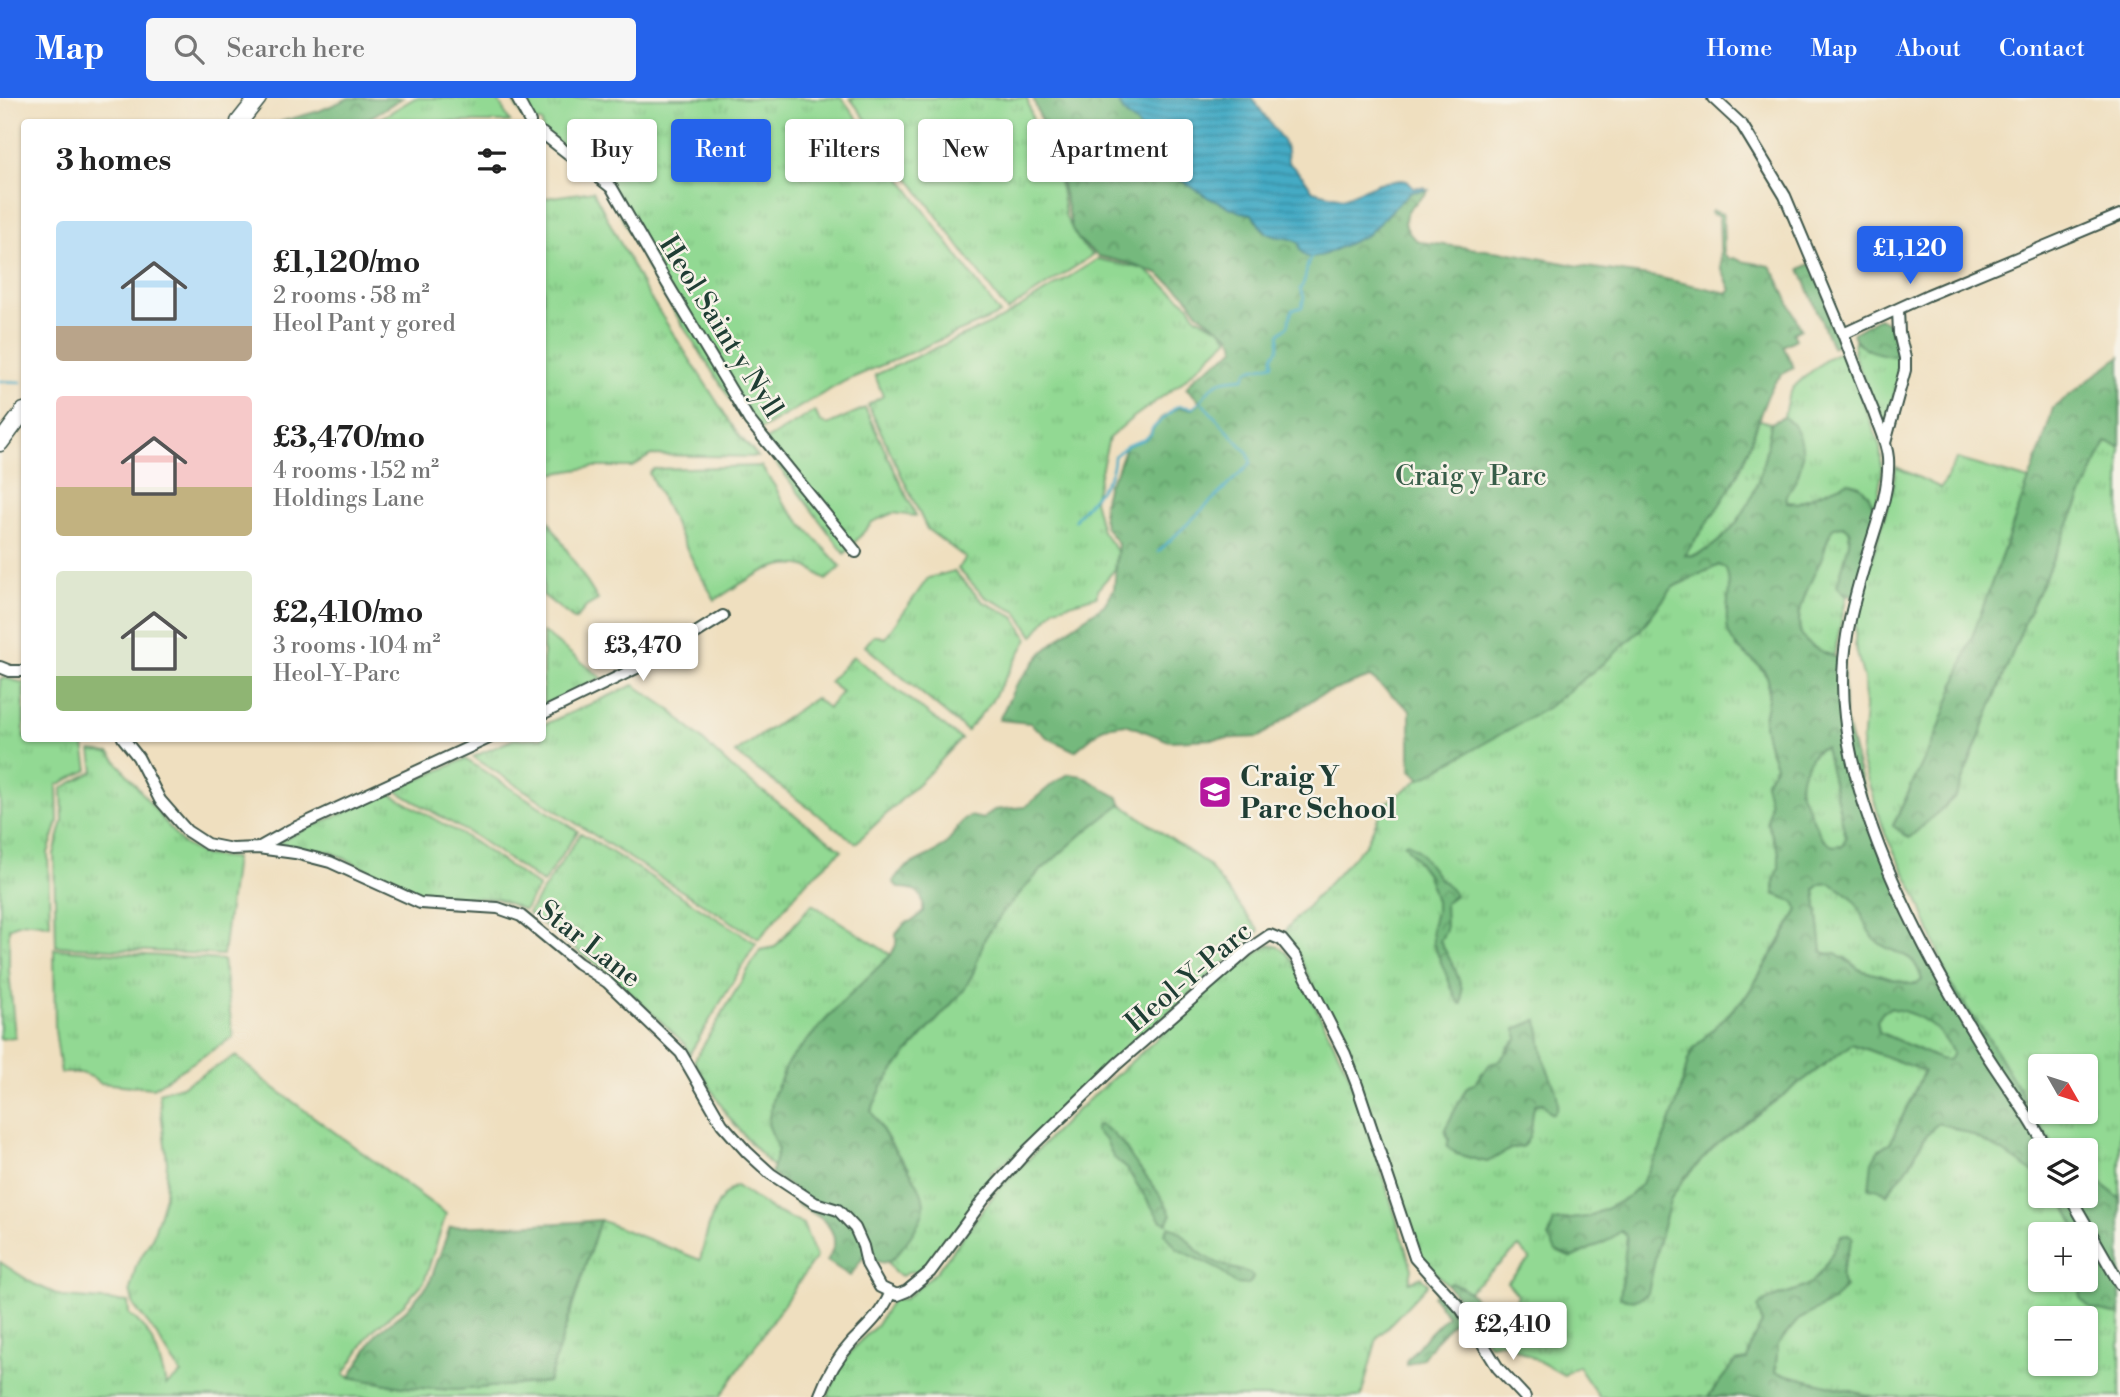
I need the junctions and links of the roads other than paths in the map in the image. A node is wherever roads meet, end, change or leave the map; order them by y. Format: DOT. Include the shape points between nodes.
graph roads {
  1 [pos="258,98"];
  2 [pos="517,98"];
  3 [pos="1713,98"];
  4 [pos="241,119"];
  5 [pos="528,119"];
  6 [pos="546,136"];
  7 [pos="2120,215"];
  8 [pos="1898,310"];
  9 [pos="1843,334"];
  10 [pos="21,415"];
  11 [pos="0,443"];
  12 [pos="1885,443"];
  13 [pos="856,552"];
  14 [pos="723,616"];
  15 [pos="0,667"];
  16 [pos="21,671"];
  17 [pos="546,712"];
  18 [pos="125,742"];
  19 [pos="480,742"];
  20 [pos="258,848"];
  21 [pos="2041,1138"];
  22 [pos="2076,1208"];
  23 [pos="2120,1284"];
  24 [pos="890,1294"];
  25 [pos="820,1395"];
  26 [pos="1525,1397"];
  1 -- 4 [label="main road"];
  2 -- 5 [label="street"];
  3 -- 9 [label="street" via="1742,125 1785,196"];
  6 -- 13 [label="street, Heol Saint y Nyll" via="612,188 749,420"];
  7 -- 8 [label="street"];
  8 -- 9 [label="street"];
  8 -- 12 [label="street" via="1905,370"];
  9 -- 12 [label="street"];
  10 -- 11 [label="main road"];
  12 -- 21 [label="street" via="1887,484 1854,598 1843,660 1845,717 1856,778 1881,853 1930,957"];
  14 -- 17 [label="street" via="652,661"];
  15 -- 16 [label="street"];
  18 -- 20 [label="street, Star Lane" via="160,800 187,831 207,844"];
  19 -- 20 [label="street"];
  20 -- 24 [label="street, Star Lane" via="330,862 420,903 498,908 521,916 607,982 681,1053 722,1124 747,1152 815,1203 838,1210 855,1228 874,1278"];
  22 -- 23 [label="street"];
  24 -- 25 [label="street" via="841,1355"];
  24 -- 26 [label="street, Heol-Y-Parc" via="907,1291 930,1272 984,1199 1038,1140 1117,1065 1270,935 1282,940 1296,957 1345,1054 1415,1258 1462,1310 1498,1368"];
}
